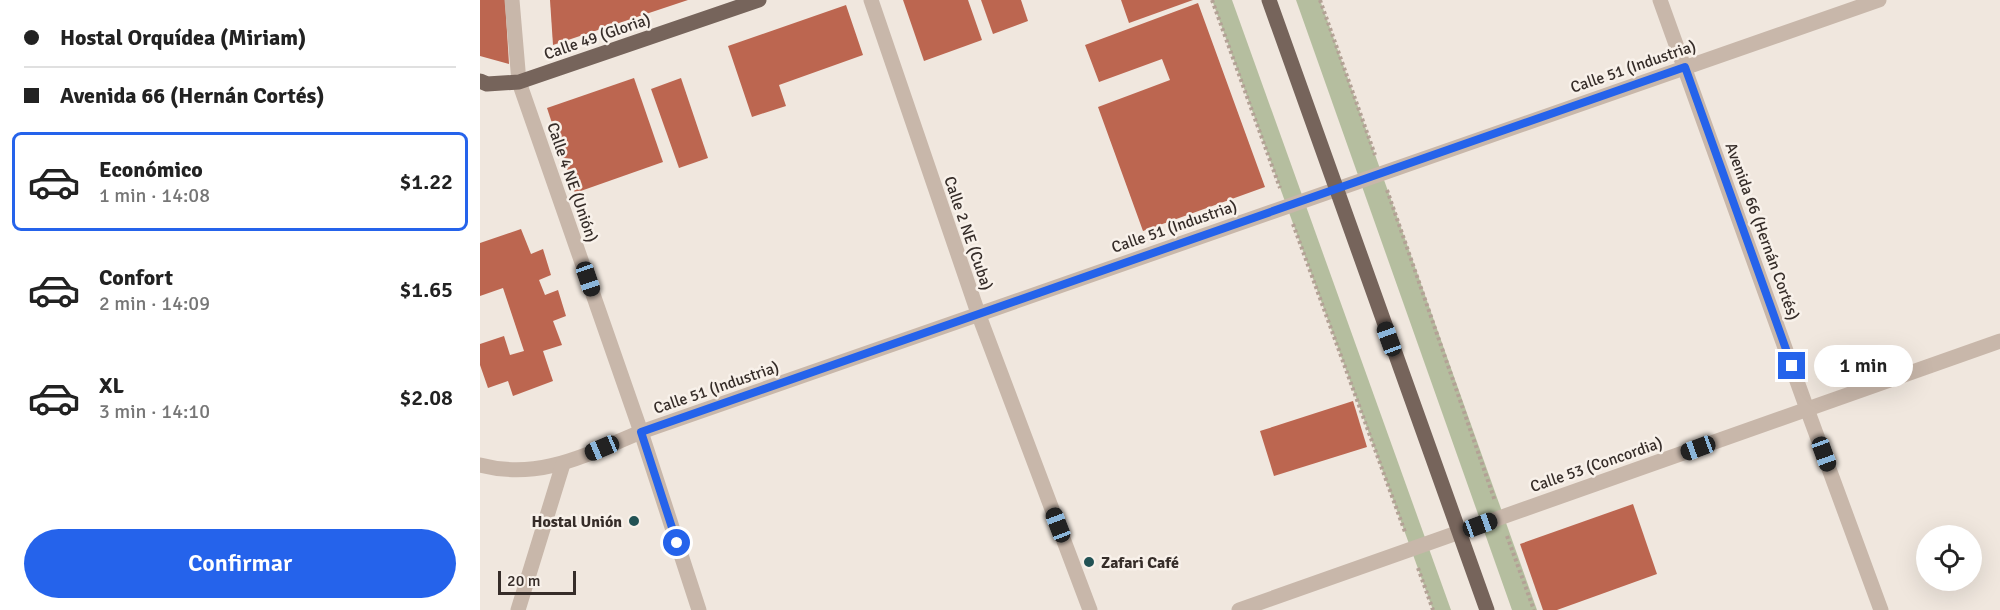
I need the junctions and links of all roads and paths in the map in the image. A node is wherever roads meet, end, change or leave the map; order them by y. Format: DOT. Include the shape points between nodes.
graph roads {
  1 [pos="512,0"];
  2 [pos="759,0"];
  3 [pos="872,0"];
  4 [pos="1212,0"];
  5 [pos="1269,0"];
  6 [pos="1320,0"];
  7 [pos="1660,0"];
  8 [pos="1879,0"];
  9 [pos="1685,67"];
  10 [pos="480,81"];
  11 [pos="519,82"];
  12 [pos="1381,174"];
  13 [pos="1335,189"];
  14 [pos="1286,206"];
  15 [pos="978,314"];
  16 [pos="2000,341"];
  17 [pos="1807,409"];
  18 [pos="641,432"];
  19 [pos="563,464"];
  20 [pos="480,465"];
  21 [pos="1500,518"];
  22 [pos="1459,532"];
  23 [pos="1411,549"];
  24 [pos="518,610"];
  25 [pos="699,610"];
  26 [pos="1090,610"];
  27 [pos="1239,610"];
  28 [pos="1433,610"];
  29 [pos="1487,610"];
  30 [pos="1534,610"];
  31 [pos="1881,610"];
  1 -- 11 [label="street, Calle 4 NE (Unión)"];
  2 -- 11 [label="main road, Calle 49 (Gloria)"];
  3 -- 15 [label="street, Calle 2 NE (Cuba)"];
  4 -- 14 [label="path"];
  5 -- 13 [label="main road"];
  6 -- 12 [label="path"];
  7 -- 9 [label="street, Avenida 66 (Hernán Cortés)"];
  8 -- 9 [label="street, Calle 51 (Industria)"];
  9 -- 12 [label="street, Calle 51 (Industria)"];
  9 -- 17 [label="street, Avenida 66 (Hernán Cortés)"];
  10 -- 11 [label="main road, Calle 49 (Gloria)"];
  11 -- 18 [label="street, Calle 4 NE (Unión)"];
  12 -- 13 [label="street, Calle 51 (Industria)"];
  12 -- 21 [label="path"];
  13 -- 14 [label="street, Calle 51 (Industria)"];
  13 -- 22 [label="main road"];
  14 -- 15 [label="street, Calle 51 (Industria)"];
  14 -- 23 [label="path"];
  15 -- 18 [label="street, Calle 51 (Industria)"];
  15 -- 26 [label="street, Calle 2 NE (Cuba)"];
  16 -- 17 [label="street, Calle 53 (Concordia)"];
  17 -- 21 [label="street, Calle 53 (Concordia)"];
  17 -- 31 [label="street, Avenida 66 (Hernán Cortés)"];
  18 -- 19 [label="street, Calle 51 (Industria)"];
  18 -- 25 [label="street, Calle 4 NE (Unión)"];
  19 -- 20 [label="street, Calle 51 (Industria)" via="522,471"];
  19 -- 24 [label="street"];
  21 -- 22 [label="street, Calle 53 (Concordia)"];
  21 -- 30 [label="path"];
  22 -- 23 [label="street, Calle 53 (Concordia)"];
  22 -- 29 [label="main road"];
  23 -- 27 [label="street, Calle 53 (Concordia)"];
  23 -- 28 [label="path"];
}
